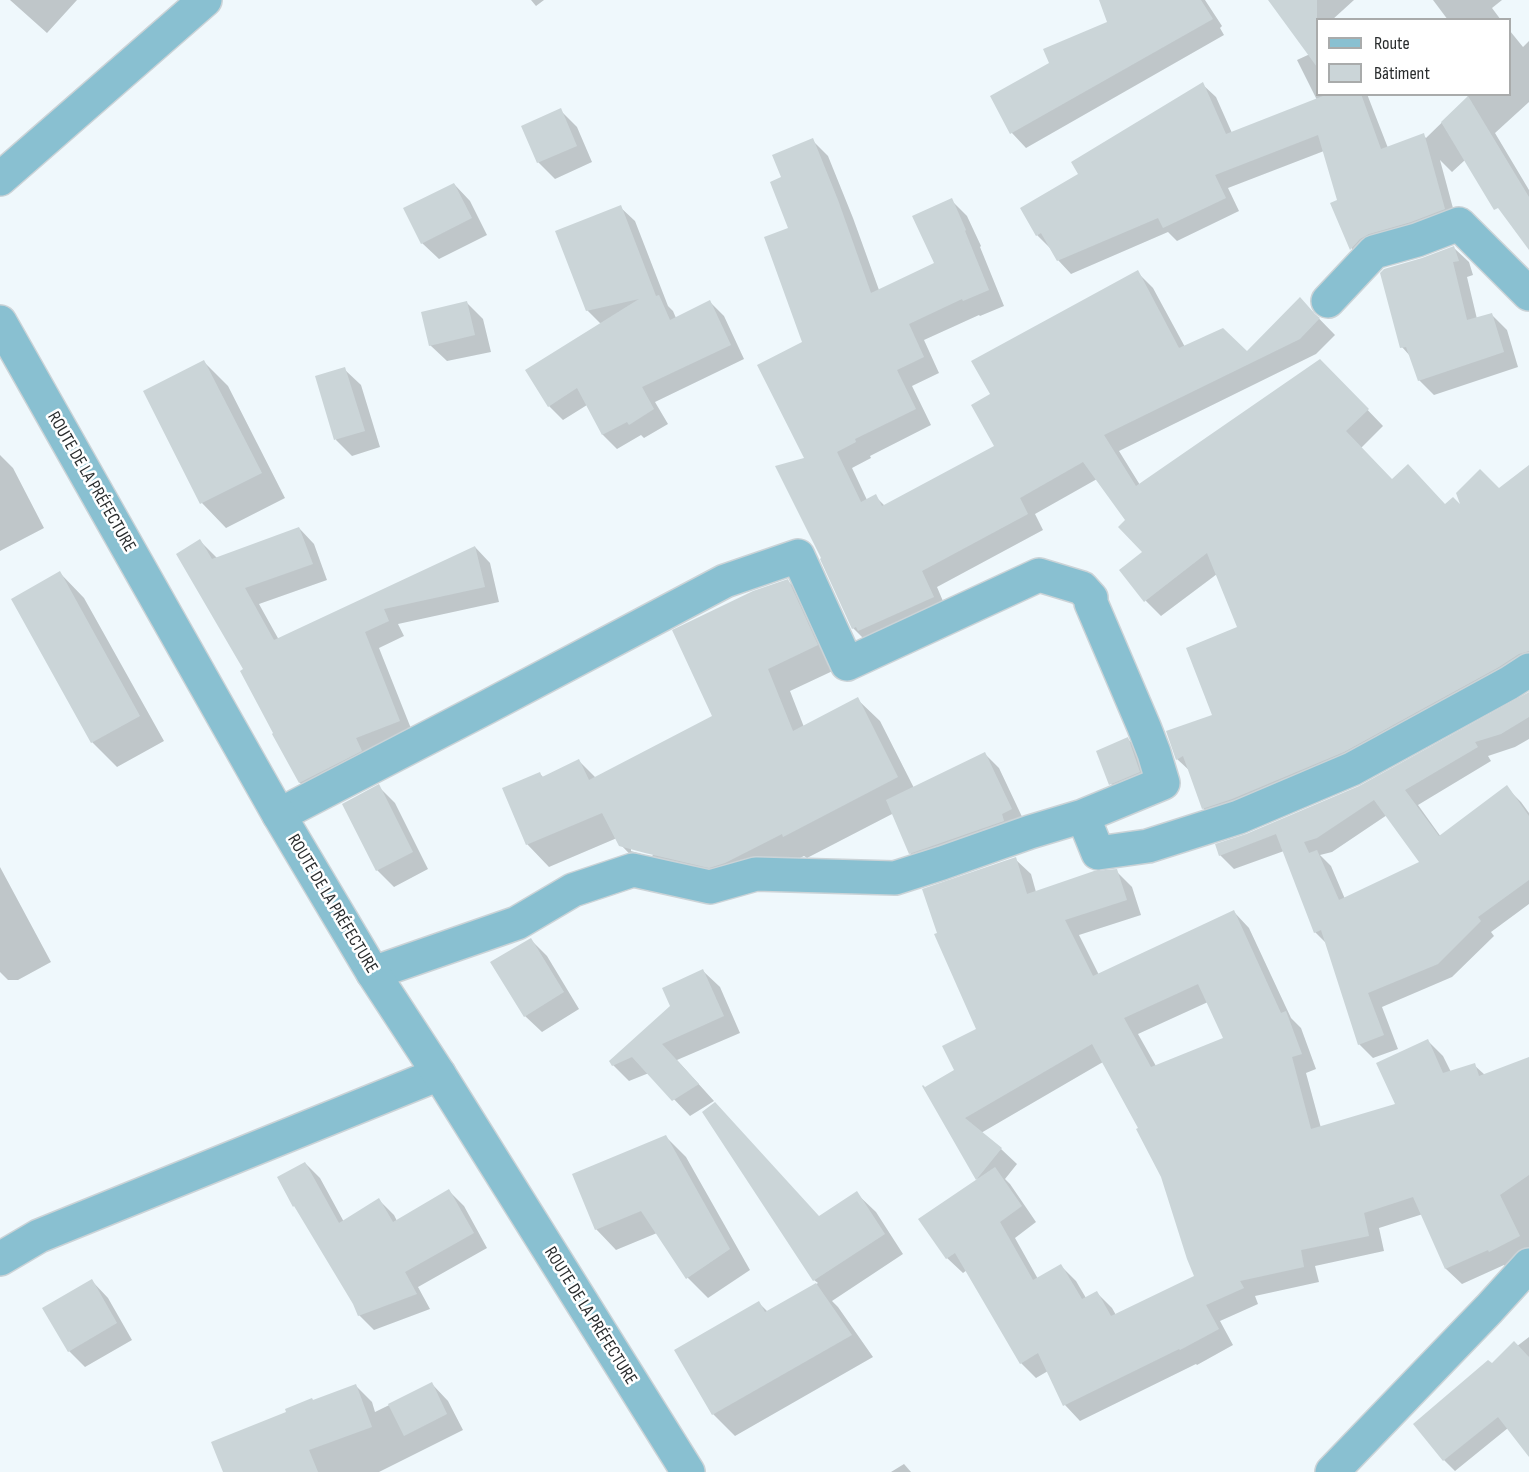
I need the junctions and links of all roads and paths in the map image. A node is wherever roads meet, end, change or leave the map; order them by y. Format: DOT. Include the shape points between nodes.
graph roads {
  1 [pos="205,0"];
  2 [pos="0,179"];
  3 [pos="1529,294"];
  4 [pos="1328,301"];
  5 [pos="0,322"];
  6 [pos="1529,670"];
  7 [pos="279,815"];
  8 [pos="1083,816"];
  9 [pos="373,973"];
  10 [pos="439,1074"];
  11 [pos="0,1259"];
  12 [pos="1529,1265"];
  13 [pos="688,1472"];
  14 [pos="1332,1472"];
  1 -- 2 [label="street"];
  3 -- 4 [label="street" via="1460,224 1374,252"];
  5 -- 7 [label="street, ROUTE DE LA PRÉFECTURE"];
  6 -- 8 [label="street" via="1352,769 1239,817 1148,846 1098,853"];
  7 -- 8 [label="street" via="725,581 798,556 847,664 1039,575 1082,588 1091,598 1144,727 1162,783"];
  7 -- 9 [label="street, ROUTE DE LA PRÉFECTURE"];
  8 -- 9 [label="street" via="895,878 756,874 710,887 633,870 573,890 517,923"];
  9 -- 10 [label="street, ROUTE DE LA PRÉFECTURE"];
  10 -- 11 [label="street" via="39,1236"];
  10 -- 13 [label="street, ROUTE DE LA PRÉFECTURE"];
  12 -- 14 [label="street"];
}
